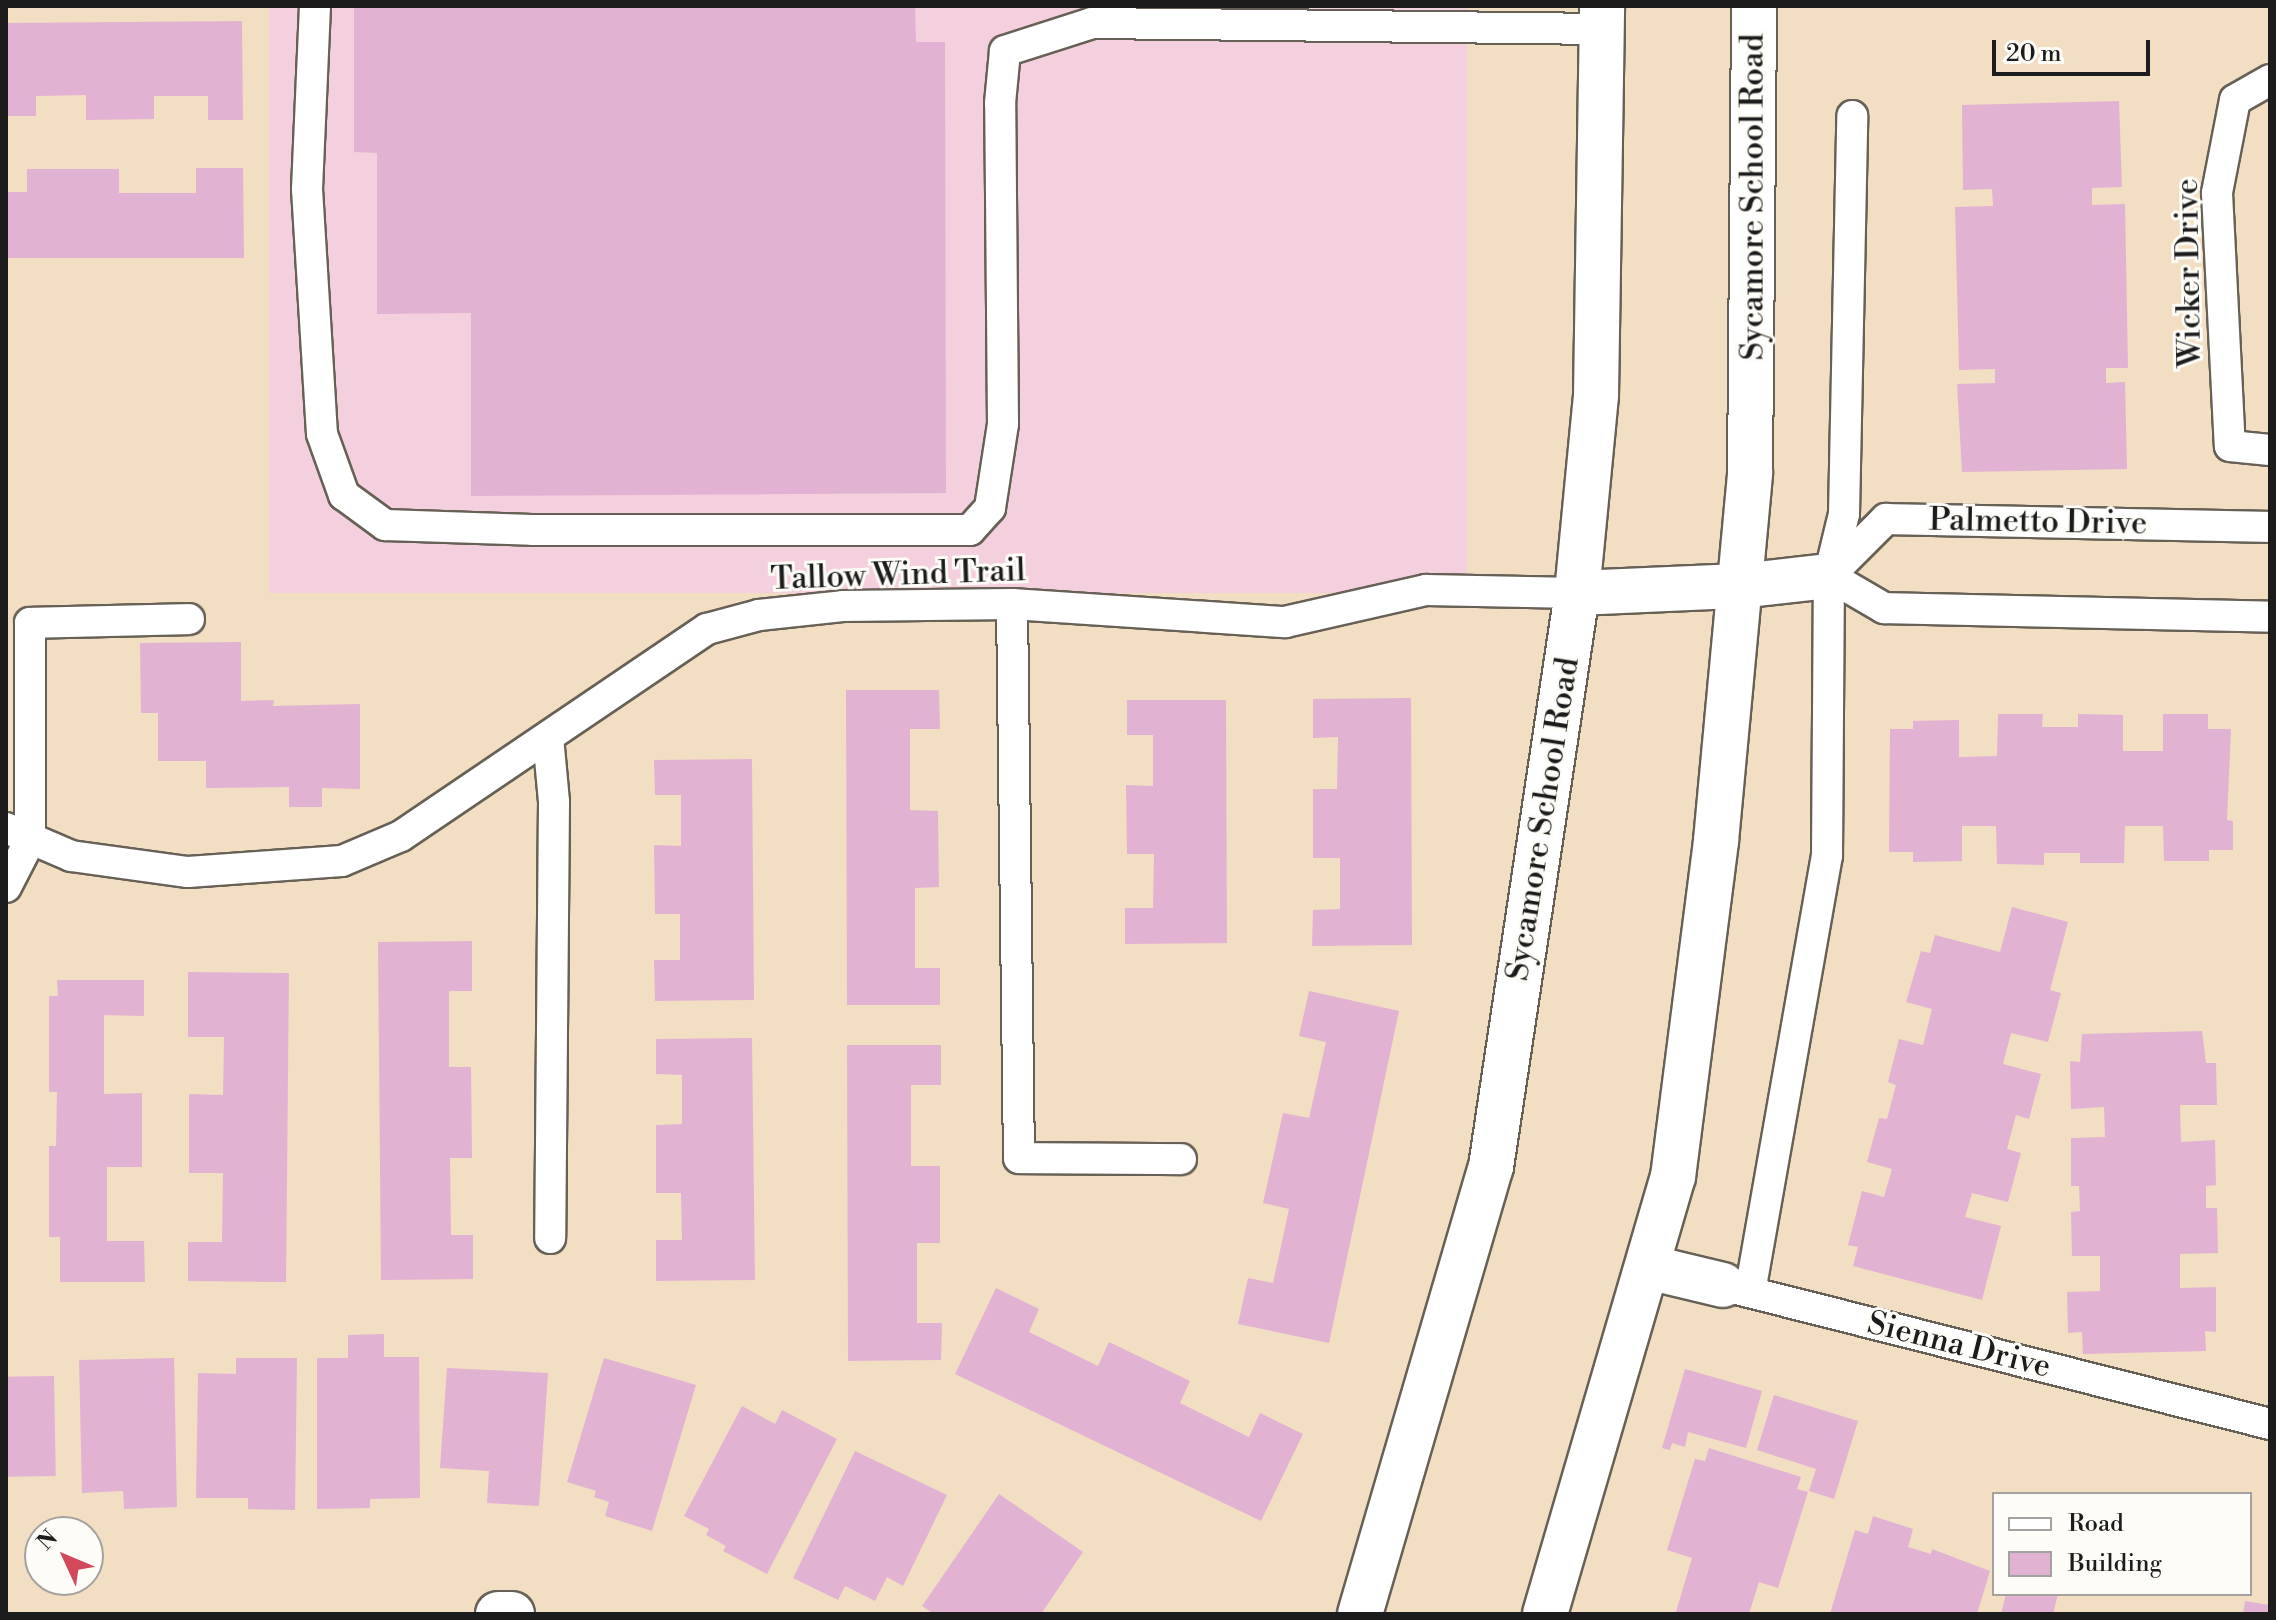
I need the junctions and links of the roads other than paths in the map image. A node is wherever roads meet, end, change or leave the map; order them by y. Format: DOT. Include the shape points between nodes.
graph roads {
  1 [pos="315,6"];
  2 [pos="1754,6"];
  3 [pos="1603,18"];
  4 [pos="2270,80"];
  5 [pos="1852,116"];
  6 [pos="2270,450"];
  7 [pos="2270,527"];
  8 [pos="1829,576"];
  9 [pos="1740,586"];
  10 [pos="1577,593"];
  11 [pos="1012,604"];
  12 [pos="2270,617"];
  13 [pos="189,619"];
  14 [pos="548,737"];
  15 [pos="18,834"];
  16 [pos="6,887"];
  17 [pos="1181,1159"];
  18 [pos="550,1238"];
  19 [pos="1648,1267"];
  20 [pos="1736,1289"];
  21 [pos="2270,1424"];
  22 [pos="498,1614"];
  23 [pos="512,1614"];
  24 [pos="1360,1614"];
  25 [pos="1545,1614"];
  1 -- 3 [label="lane" via="307,189 322,434 344,495 385,525 532,530 970,530 990,508 1003,424 1000,103 1005,51 1092,23"];
  2 -- 9 [label="main road, Sycamore School Road" via="1753,414"];
  3 -- 10 [label="main road, Sycamore School Road" via="1593,467"];
  4 -- 6 [label="lane, Wicker Drive" via="2235,100 2217,193 2230,446"];
  5 -- 8 [label="lane" via="1844,514"];
  7 -- 8 [label="lane, Palmetto Drive" via="1886,519"];
  8 -- 9 [label="main road"];
  8 -- 12 [label="lane" via="1884,608"];
  8 -- 20 [label="lane" via="1827,856"];
  9 -- 10 [label="main road"];
  9 -- 19 [label="main road, Sycamore School Road" via="1716,841 1673,1177"];
  10 -- 11 [label="lane, Tallow Wind Trail" via="1426,590 1285,622"];
  10 -- 24 [label="main road, Sycamore School Road" via="1491,1167"];
  11 -- 14 [label="lane, Tallow Wind Trail" via="843,606 759,615 707,629"];
  11 -- 17 [label="lane" via="1019,1158"];
  13 -- 15 [label="lane" via="30,623"];
  14 -- 15 [label="lane, Tallow Wind Trail" via="401,836 342,861 188,872 71,856"];
  14 -- 18 [label="lane" via="554,802"];
  15 -- 16 [label="lane"];
  19 -- 20 [label="main road, Sienna Drive"];
  19 -- 25 [label="main road, Sycamore School Road"];
  20 -- 21 [label="lane, Sienna Drive"];
  22 -- 23 [label="main road"];
}
